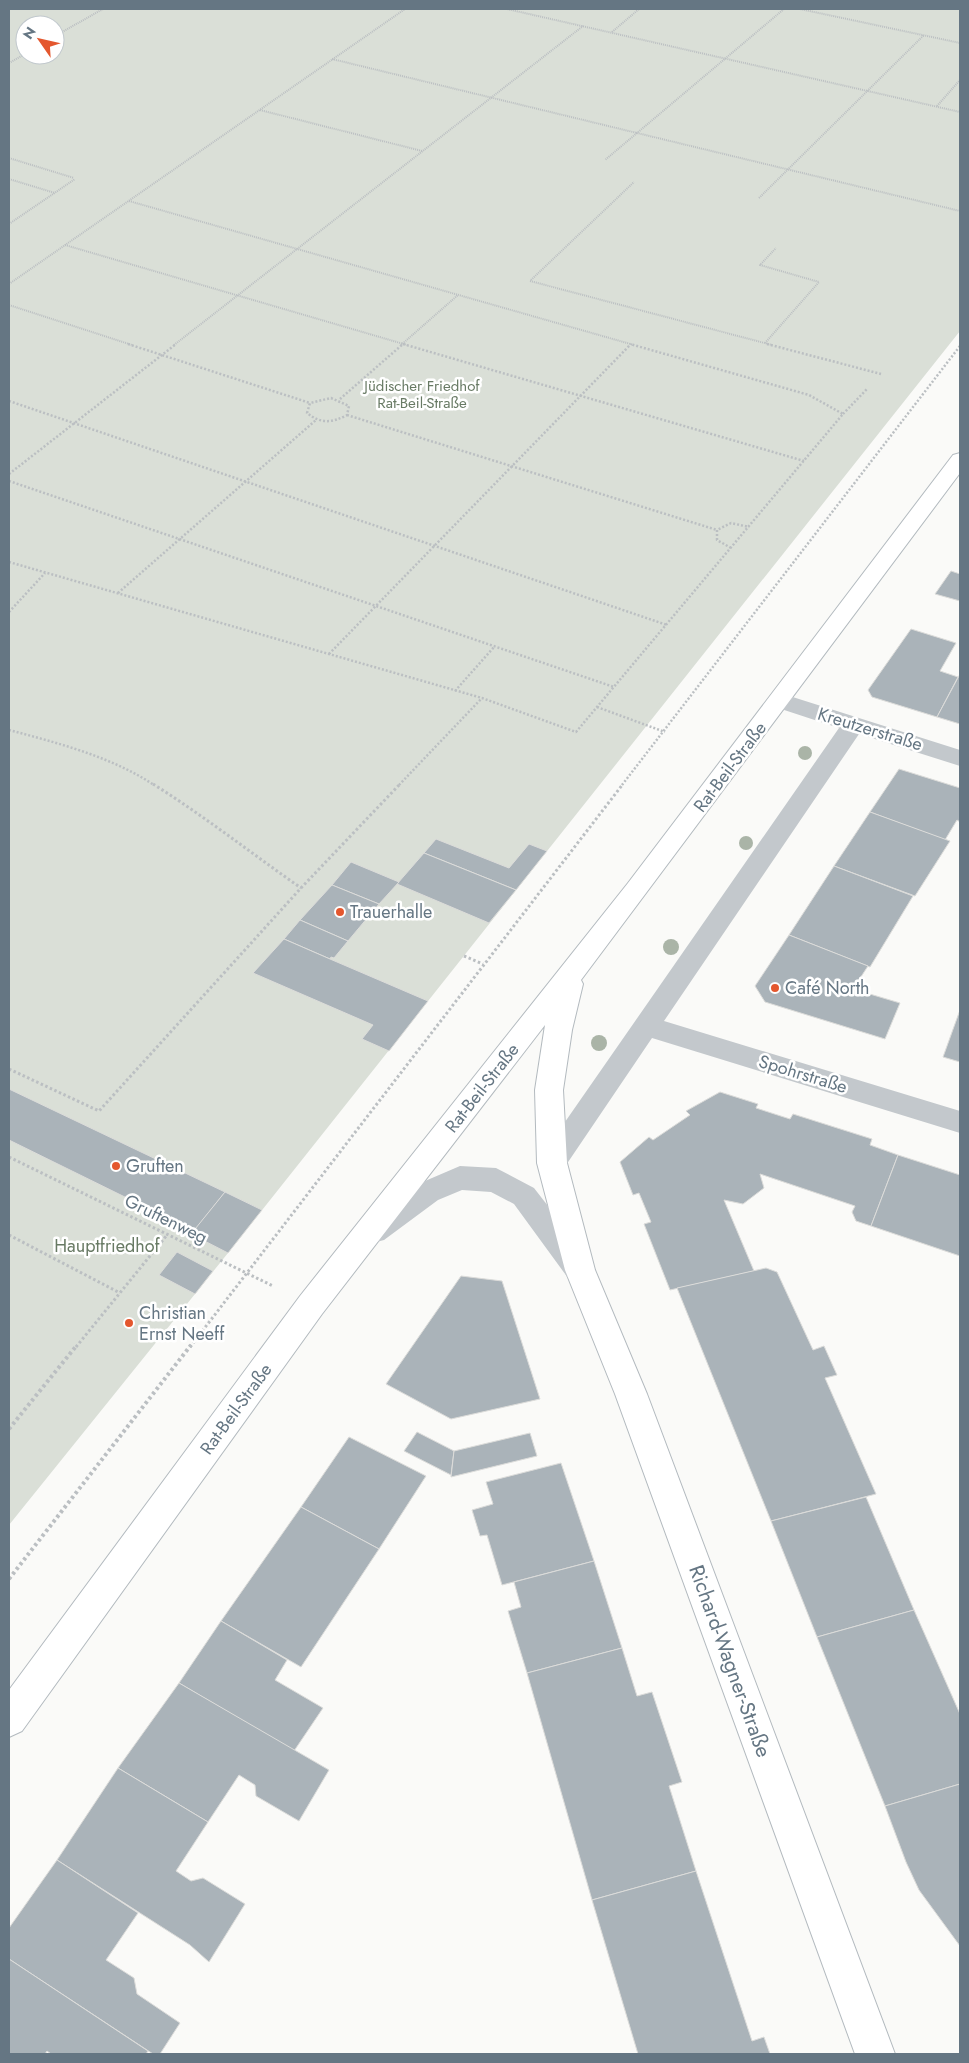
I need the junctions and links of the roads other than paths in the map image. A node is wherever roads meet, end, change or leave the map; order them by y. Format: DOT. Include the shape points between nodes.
graph roads {
  1 [pos="960,459"];
  2 [pos="780,701"];
  3 [pos="853,725"];
  4 [pos="960,758"];
  5 [pos="574,971"];
  6 [pos="646,1026"];
  7 [pos="960,1122"];
  8 [pos="552,1163"];
  9 [pos="367,1235"];
  10 [pos="580,1270"];
  11 [pos="9,1719"];
  12 [pos="875,2054"];
  1 -- 2 [label="main road, Rat-Beil-Straße"];
  2 -- 3 [label="street, Kreutzerstraße"];
  2 -- 5 [label="main road, Rat-Beil-Straße"];
  3 -- 4 [label="street, Kreutzerstraße"];
  3 -- 6 [label="street"];
  5 -- 8 [label="main road, Richard-Wagner-Straße" via="558,1030 549,1090"];
  5 -- 9 [label="main road, Rat-Beil-Straße"];
  6 -- 7 [label="street, Spohrstraße"];
  6 -- 8 [label="street"];
  8 -- 10 [label="main road, Richard-Wagner-Straße"];
  9 -- 10 [label="street, Richard-Wagner-Straße" via="428,1192 460,1178 496,1180 524,1196"];
  9 -- 11 [label="main road, Rat-Beil-Straße" via="311,1305"];
  10 -- 12 [label="main road, Richard-Wagner-Straße" via="635,1403"];
}
